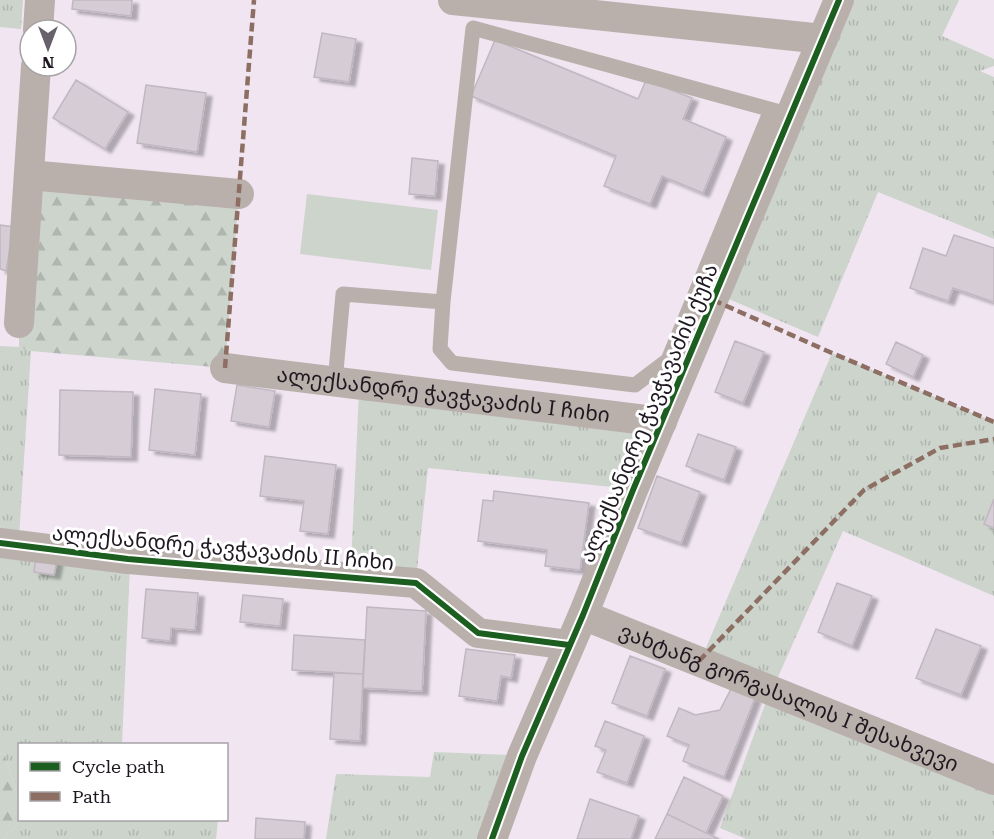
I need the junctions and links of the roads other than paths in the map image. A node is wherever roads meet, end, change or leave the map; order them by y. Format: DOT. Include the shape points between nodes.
graph roads {
  1 [pos="40,0"];
  2 [pos="453,0"];
  3 [pos="839,0"];
  4 [pos="39,18"];
  5 [pos="823,39"];
  6 [pos="35,78"];
  7 [pos="781,113"];
  8 [pos="29,175"];
  9 [pos="239,194"];
  10 [pos="443,302"];
  11 [pos="19,323"];
  12 [pos="225,368"];
  13 [pos="335,382"];
  14 [pos="662,422"];
  15 [pos="0,543"];
  16 [pos="583,615"];
  17 [pos="569,645"];
  18 [pos="994,780"];
  19 [pos="492,839"];
  1 -- 4 [label="street"];
  2 -- 5 [label="street"];
  3 -- 5 [label="street, ალექსანდრე ჭავჭავაძის ქუჩა"];
  5 -- 7 [label="street, ალექსანდრე ჭავჭავაძის ქუჩა"];
  6 -- 8 [label="street"];
  7 -- 10 [label="lane" via="668,360 635,385 452,363 440,348"];
  7 -- 10 [label="lane" via="473,28"];
  7 -- 14 [label="street, ალექსანდრე ჭავჭავაძის ქუჩა"];
  8 -- 9 [label="street"];
  8 -- 11 [label="street"];
  10 -- 13 [label="lane" via="343,294"];
  12 -- 13 [label="street, ალექსანდრე ჭავჭავაძის I ჩიხი"];
  13 -- 14 [label="street, ალექსანდრე ჭავჭავაძის I ჩიხი"];
  14 -- 16 [label="street, ალექსანდრე ჭავჭავაძის ქუჩა"];
  15 -- 17 [label="street, ალექსანდრე ჭავჭავაძის II ჩიხი" via="128,559 416,583 478,633"];
  16 -- 17 [label="street, ალექსანდრე ჭავჭავაძის ქუჩა"];
  16 -- 18 [label="street, ვახტანგ გორგასალის I შესახვევი"];
  17 -- 19 [label="street, ალექსანდრე ჭავჭავაძის ქუჩა"];
}
